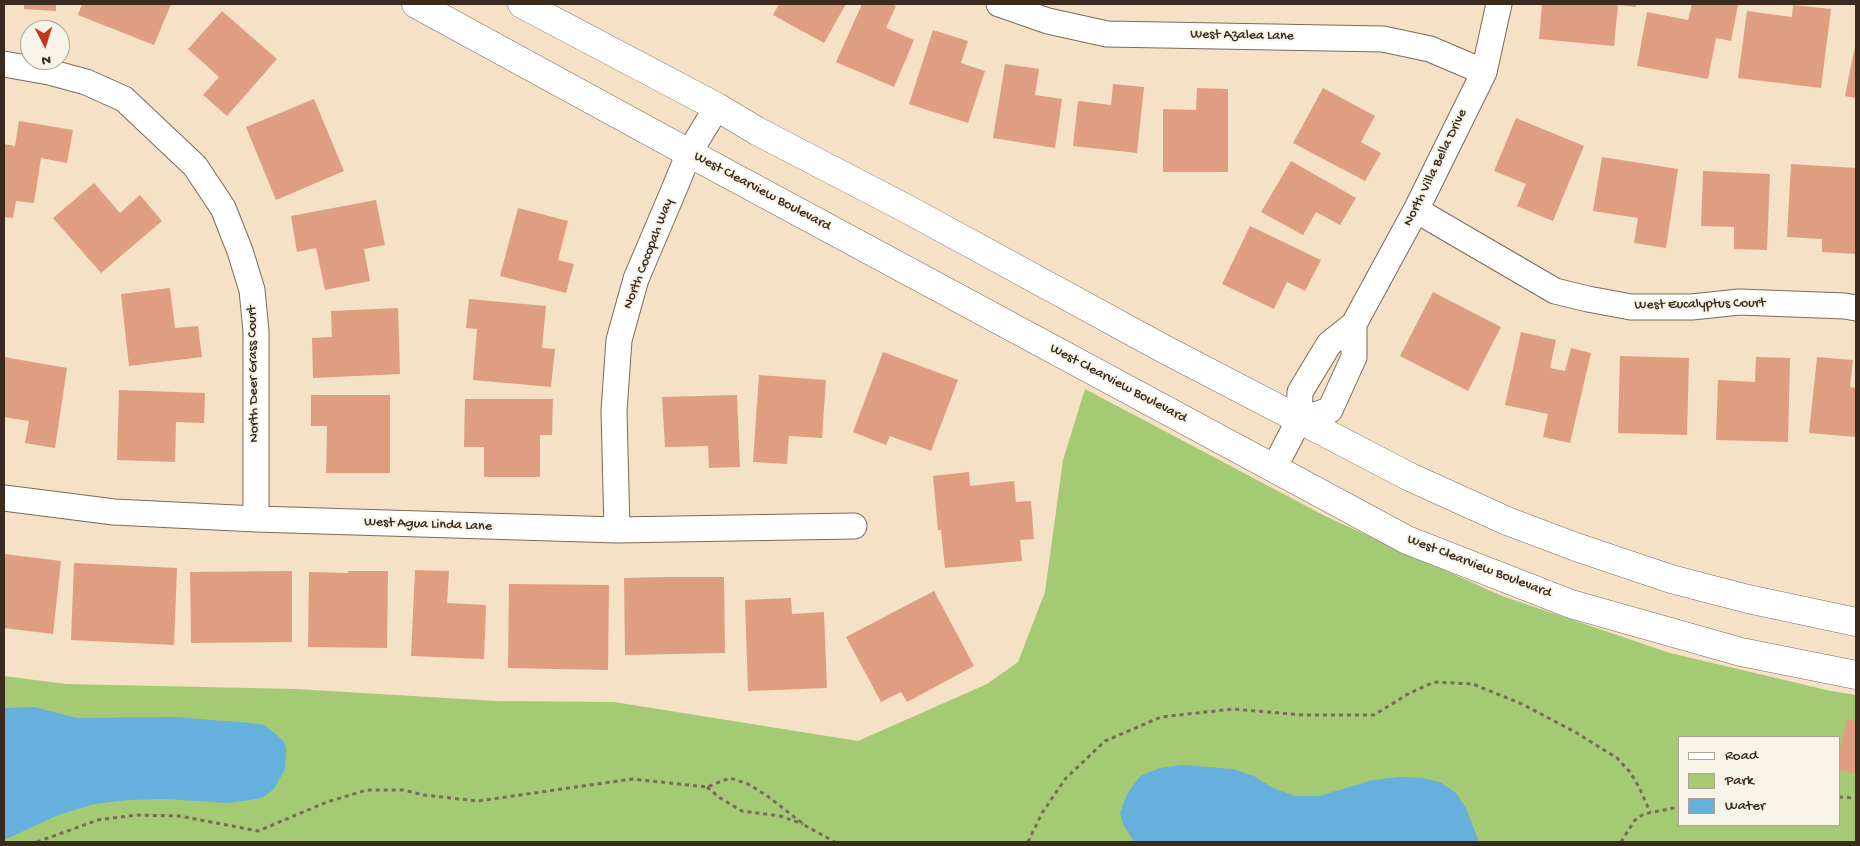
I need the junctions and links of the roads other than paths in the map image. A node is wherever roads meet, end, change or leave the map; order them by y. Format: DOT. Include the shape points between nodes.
graph roads {
  1 [pos="416,4"];
  2 [pos="522,4"];
  3 [pos="999,4"];
  4 [pos="1499,4"];
  5 [pos="4,64"];
  6 [pos="1484,72"];
  7 [pos="717,107"];
  8 [pos="689,153"];
  9 [pos="1416,210"];
  10 [pos="1856,308"];
  11 [pos="1354,324"];
  12 [pos="1299,420"];
  13 [pos="1274,468"];
  14 [pos="4,498"];
  15 [pos="256,519"];
  16 [pos="854,526"];
  17 [pos="617,530"];
  18 [pos="1856,622"];
  19 [pos="1856,675"];
  1 -- 8 [label="street, West Clearview Boulevard"];
  2 -- 7 [label="street"];
  3 -- 6 [label="street, West Azalea Lane" via="1048,21 1107,34 1383,39 1430,49"];
  4 -- 6 [label="street, North Villa Bella Drive"];
  5 -- 15 [label="street, North Deer Grass Court" via="86,82 124,99 195,166 223,208 252,290 256,331"];
  6 -- 9 [label="street, North Villa Bella Drive"];
  7 -- 8 [label="street, North Cocopah Way"];
  7 -- 12 [label="street" via="757,132"];
  8 -- 13 [label="street, West Clearview Boulevard"];
  8 -- 17 [label="street, North Cocopah Way" via="636,279 619,340 614,411"];
  9 -- 10 [label="street, West Eucalyptus Court" via="1555,291 1588,299 1631,307 1692,307 1739,302"];
  9 -- 11 [label="street, North Villa Bella Drive"];
  11 -- 12 [label="street, North Villa Bella Drive" via="1329,344 1300,392"];
  11 -- 12 [label="street, North Villa Bella Drive" via="1354,357 1330,410"];
  12 -- 13 [label="street, North Villa Bella Drive"];
  12 -- 18 [label="street" via="1410,477 1507,521 1576,547 1748,599"];
  13 -- 19 [label="street, West Clearview Boulevard" via="1407,540 1571,604 1740,652"];
  14 -- 15 [label="street, West Agua Linda Lane" via="114,512"];
  15 -- 17 [label="street, West Agua Linda Lane"];
  16 -- 17 [label="street, West Agua Linda Lane"];
}
